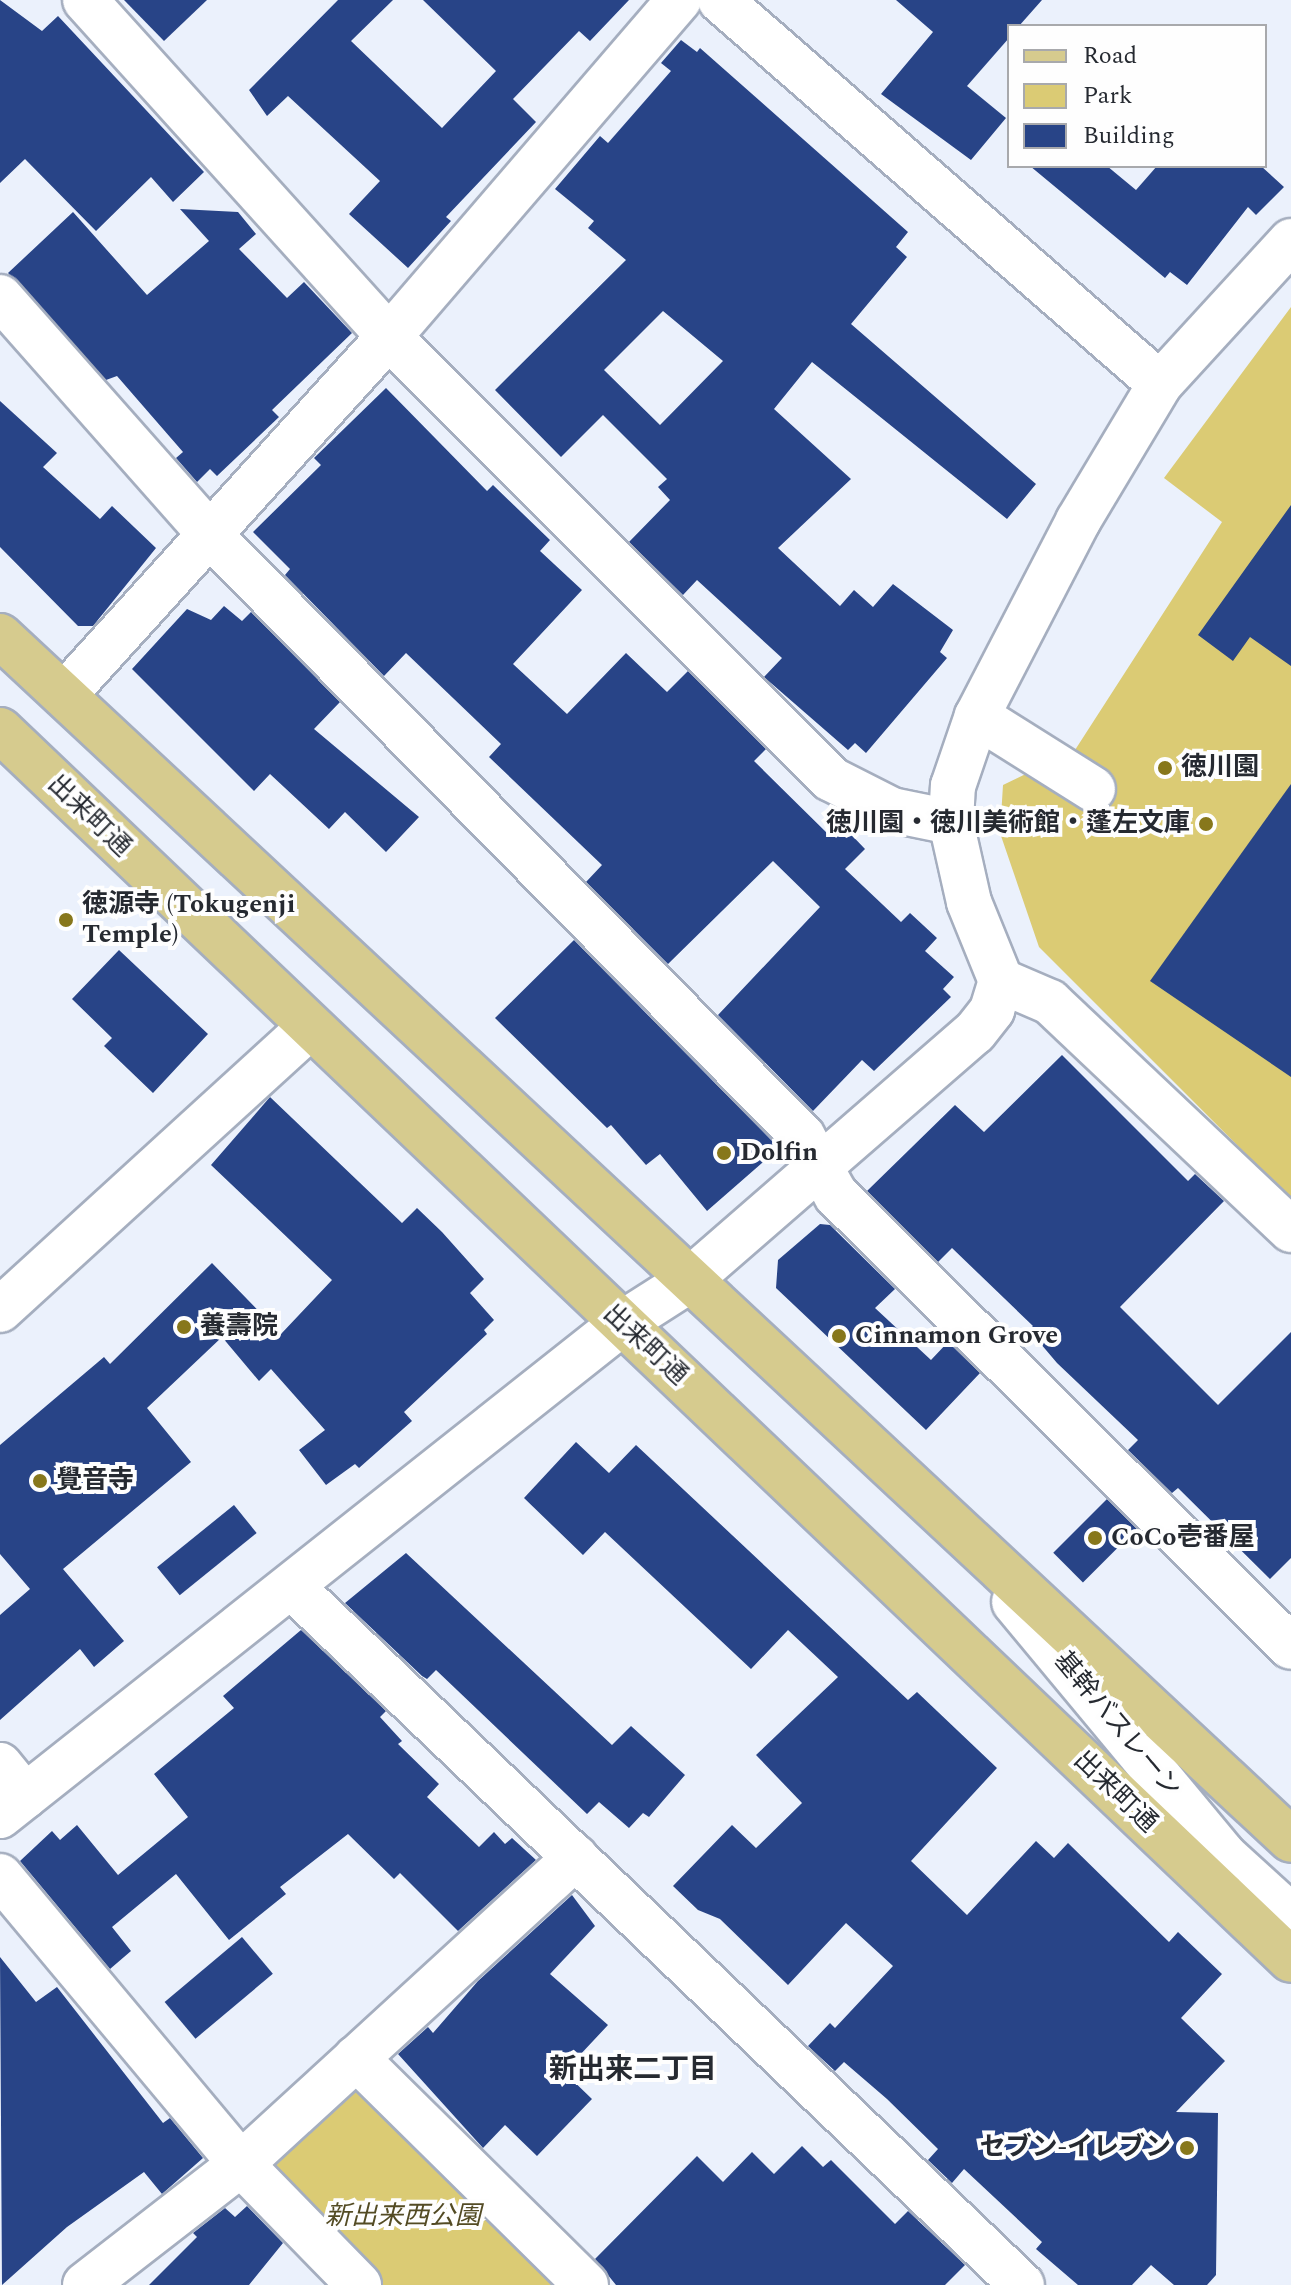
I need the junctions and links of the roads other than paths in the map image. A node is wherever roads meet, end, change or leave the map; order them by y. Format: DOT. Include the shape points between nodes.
graph roads {
  1 [pos="85,0"];
  2 [pos="679,0"];
  3 [pos="720,0"];
  4 [pos="1291,241"];
  5 [pos="0,297"];
  6 [pos="389,337"];
  7 [pos="1160,384"];
  8 [pos="212,537"];
  9 [pos="0,636"];
  10 [pos="64,695"];
  11 [pos="977,716"];
  12 [pos="0,730"];
  13 [pos="1093,789"];
  14 [pos="951,822"];
  15 [pos="1001,981"];
  16 [pos="310,1027"];
  17 [pos="821,1166"];
  18 [pos="1291,1230"];
  19 [pos="687,1282"];
  20 [pos="0,1310"];
  21 [pos="621,1324"];
  22 [pos="951,1526"];
  23 [pos="292,1587"];
  24 [pos="1291,1647"];
  25 [pos="8,1792"];
  26 [pos="1291,1840"];
  27 [pos="576,1857"];
  28 [pos="0,1876"];
  29 [pos="1291,1916"];
  30 [pos="1291,1960"];
  31 [pos="356,2058"];
  32 [pos="241,2164"];
  33 [pos="1004,2279"];
  34 [pos="85,2285"];
  35 [pos="359,2285"];
  36 [pos="586,2285"];
  1 -- 6 [label="street"];
  2 -- 6 [label="street"];
  3 -- 7 [label="street"];
  4 -- 7 [label="street"];
  5 -- 8 [label="street"];
  6 -- 8 [label="street"];
  6 -- 14 [label="street" via="831,779 892,810"];
  7 -- 11 [label="street" via="1078,521"];
  8 -- 10 [label="street"];
  8 -- 17 [label="street" via="803,1137"];
  9 -- 10 [label="main road"];
  10 -- 19 [label="main road"];
  11 -- 13 [label="street"];
  11 -- 14 [label="street" via="953,786"];
  12 -- 16 [label="main road, 出来町通"];
  14 -- 15 [label="street" via="969,902"];
  15 -- 17 [label="street" via="992,1010 953,1056"];
  15 -- 18 [label="street" via="1050,1002"];
  16 -- 20 [label="street"];
  16 -- 21 [label="main road, 出来町通"];
  17 -- 19 [label="street"];
  17 -- 24 [label="street" via="836,1195"];
  19 -- 21 [label="street"];
  19 -- 22 [label="main road"];
  21 -- 23 [label="street"];
  21 -- 30 [label="main road, 出来町通"];
  22 -- 26 [label="main road"];
  22 -- 29 [label="street, 基幹バスレーン" via="1225,1856"];
  23 -- 25 [label="street"];
  23 -- 27 [label="street"];
  27 -- 31 [label="street"];
  27 -- 33 [label="street"];
  28 -- 32 [label="street"];
  31 -- 32 [label="street"];
  31 -- 36 [label="street"];
  32 -- 34 [label="street"];
  32 -- 35 [label="street"];
}
